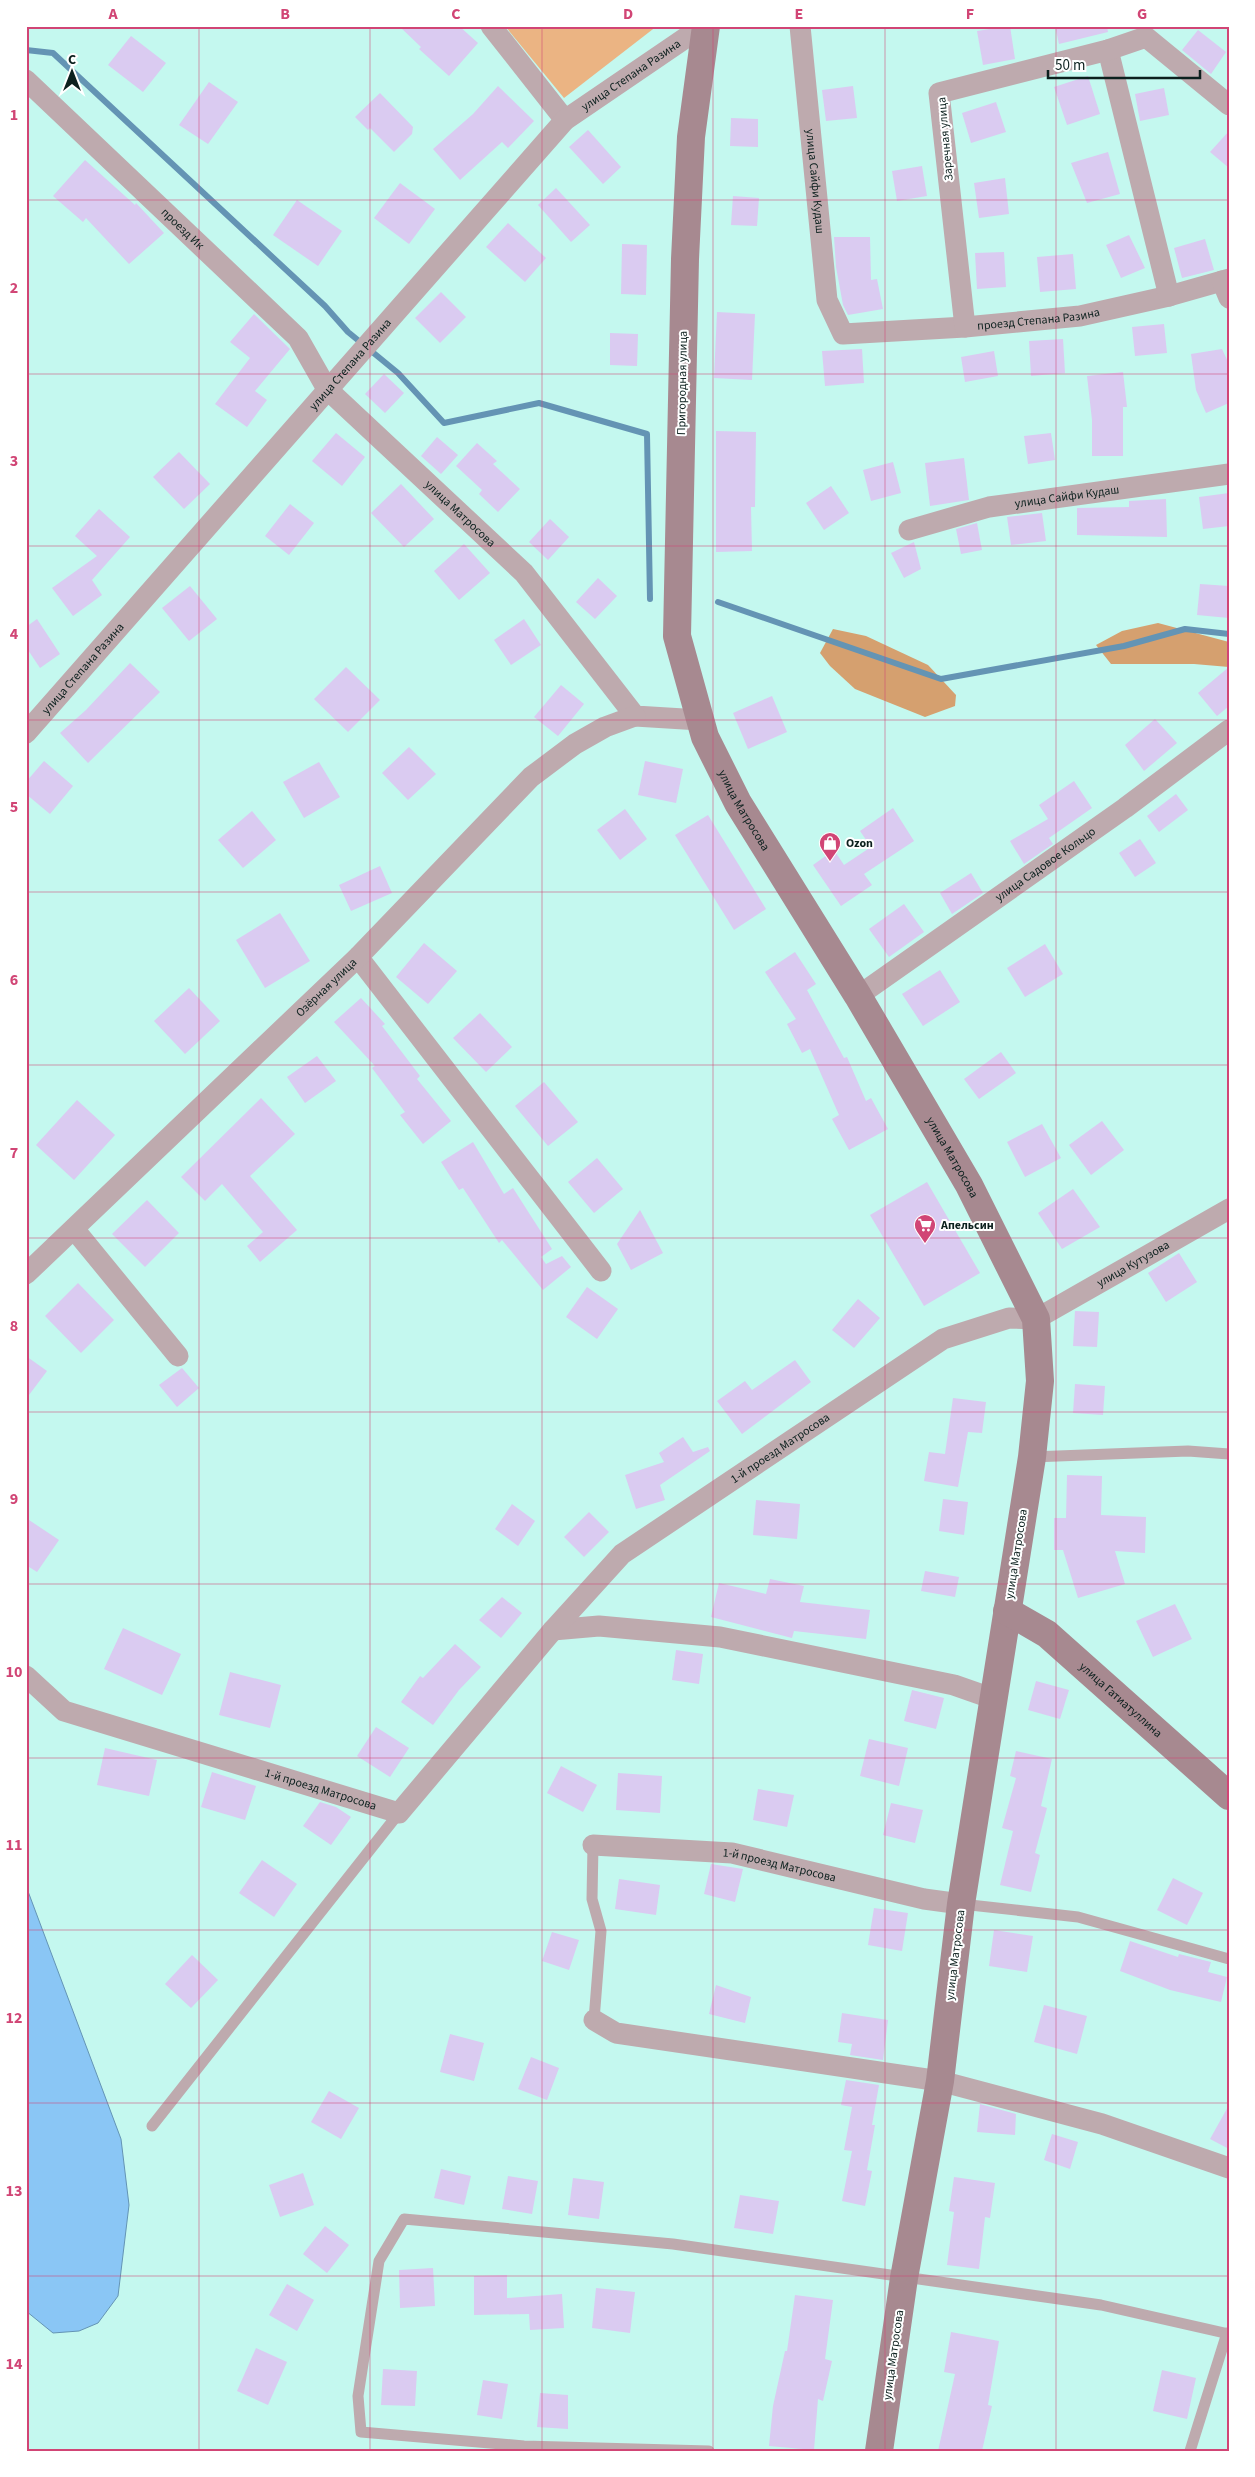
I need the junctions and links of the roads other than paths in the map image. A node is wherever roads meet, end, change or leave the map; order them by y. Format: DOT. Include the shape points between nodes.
graph roads {
  1 [pos="490,26"];
  2 [pos="704,26"];
  3 [pos="800,26"];
  4 [pos="1108,50"];
  5 [pos="26,80"];
  6 [pos="1229,105"];
  7 [pos="565,120"];
  8 [pos="1227,286"];
  9 [pos="1169,296"];
  10 [pos="964,328"];
  11 [pos="843,334"];
  12 [pos="327,389"];
  13 [pos="1229,474"];
  14 [pos="909,530"];
  15 [pos="635,716"];
  16 [pos="702,728"];
  17 [pos="1229,730"];
  18 [pos="26,733"];
  19 [pos="358,957"];
  20 [pos="858,996"];
  21 [pos="1229,1209"];
  22 [pos="74,1229"];
  23 [pos="601,1271"];
  24 [pos="26,1274"];
  25 [pos="1036,1319"];
  26 [pos="178,1356"];
  27 [pos="1229,1454"];
  28 [pos="1032,1457"];
  29 [pos="1007,1611"];
  30 [pos="553,1630"];
  31 [pos="26,1676"];
  32 [pos="994,1699"];
  33 [pos="1229,1796"];
  34 [pos="399,1813"];
  35 [pos="593,1845"];
  36 [pos="961,1904"];
  37 [pos="1229,1959"];
  38 [pos="594,2020"];
  39 [pos="940,2081"];
  40 [pos="152,2126"];
  41 [pos="1229,2168"];
  42 [pos="904,2278"];
  43 [pos="1228,2333"];
  44 [pos="709,2451"];
  45 [pos="879,2451"];
  46 [pos="1190,2451"];
  1 -- 7 [label="street"];
  2 -- 7 [label="street, улица Степана Разина"];
  2 -- 16 [label="main road, Пригородная улица" via="684,259 677,636"];
  3 -- 11 [label="street, улица Сайфи Кудаш" via="827,300"];
  4 -- 6 [label="street, Заречная улица" via="1146,37"];
  4 -- 9 [label="street"];
  4 -- 10 [label="street, Заречная улица" via="939,93"];
  5 -- 12 [label="street, проезд Ик" via="298,338"];
  7 -- 12 [label="street, улица Степана Разина"];
  8 -- 9 [label="street, проезд Степана Разина"];
  9 -- 10 [label="street, проезд Степана Разина" via="1080,316"];
  10 -- 11 [label="street, проезд Степана Разина"];
  12 -- 15 [label="street, улица Матросова" via="524,573"];
  12 -- 18 [label="street, улица Степана Разина"];
  13 -- 14 [label="street, улица Сайфи Кудаш" via="989,507"];
  15 -- 16 [label="street"];
  15 -- 19 [label="street, Озёрная улица" via="605,727 575,744 532,777"];
  16 -- 20 [label="main road, улица Матросова" via="738,803"];
  17 -- 20 [label="street, улица Садовое Кольцо" via="1125,808"];
  19 -- 22 [label="street, Озёрная улица"];
  19 -- 23 [label="street"];
  20 -- 25 [label="main road, улица Матросова" via="970,1185"];
  21 -- 25 [label="street, улица Кутузова"];
  22 -- 24 [label="street, Озёрная улица"];
  22 -- 26 [label="street"];
  25 -- 28 [label="main road, улица Матросова" via="1040,1381"];
  25 -- 30 [label="street, 1-й проезд Матросова" via="1009,1318 943,1339 622,1554"];
  27 -- 28 [label="lane" via="1188,1451"];
  28 -- 29 [label="main road, улица Матросова"];
  29 -- 32 [label="main road, улица Матросова"];
  29 -- 33 [label="main road, улица Гатиатуллина" via="1047,1634"];
  30 -- 32 [label="street" via="599,1626 720,1637 954,1685"];
  30 -- 34 [label="street, 1-й проезд Матросова"];
  31 -- 34 [label="street, 1-й проезд Матросова" via="64,1711"];
  32 -- 36 [label="main road, улица Матросова"];
  34 -- 40 [label="lane"];
  35 -- 36 [label="street, 1-й проезд Матросова" via="732,1852 924,1899"];
  35 -- 38 [label="lane" via="592,1899 601,1931"];
  36 -- 37 [label="lane" via="1078,1917"];
  36 -- 39 [label="main road, улица Матросова"];
  38 -- 39 [label="street" via="616,2033"];
  39 -- 41 [label="street" via="1102,2124"];
  39 -- 42 [label="main road, улица Матросова"];
  42 -- 43 [label="lane" via="1101,2305"];
  42 -- 44 [label="lane" via="673,2244 404,2219 379,2261 358,2396 361,2432 524,2446"];
  42 -- 45 [label="main road, улица Матросова"];
  43 -- 46 [label="lane"];
}
